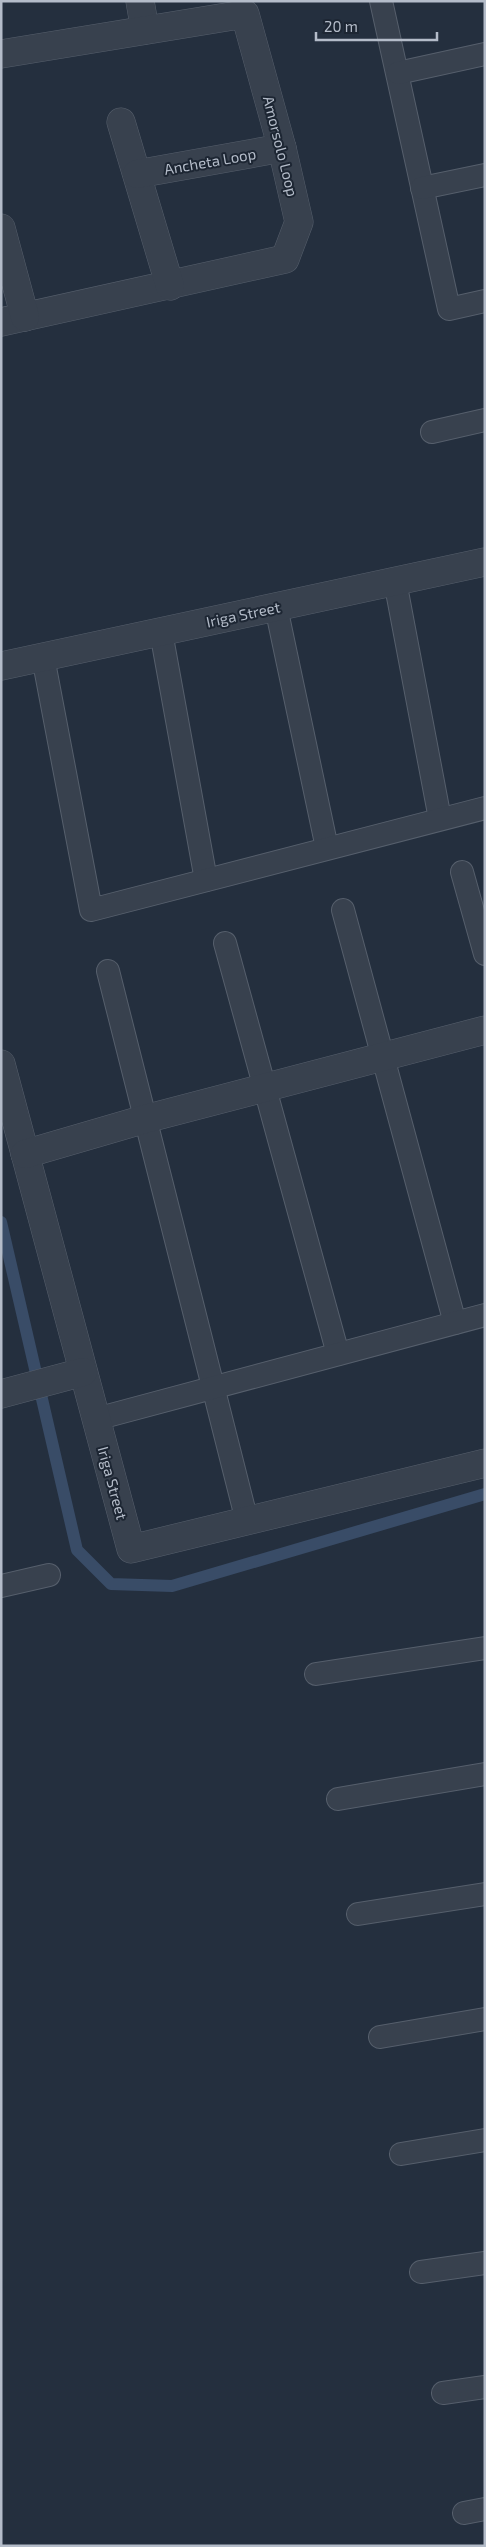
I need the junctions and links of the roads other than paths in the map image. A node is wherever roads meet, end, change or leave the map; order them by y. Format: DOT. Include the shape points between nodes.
graph roads {
  1 [pos="140,1"];
  2 [pos="382,1"];
  3 [pos="145,30"];
  4 [pos="1,54"];
  5 [pos="485,54"];
  6 [pos="398,73"];
  7 [pos="121,122"];
  8 [pos="282,148"];
  9 [pos="137,174"];
  10 [pos="485,175"];
  11 [pos="422,188"];
  12 [pos="1,228"];
  13 [pos="170,286"];
  14 [pos="485,301"];
  15 [pos="13,320"];
  16 [pos="485,420"];
  17 [pos="432,432"];
  18 [pos="485,562"];
  19 [pos="395,581"];
  20 [pos="276,607"];
  21 [pos="161,632"];
  22 [pos="43,657"];
  23 [pos="1,666"];
  24 [pos="485,808"];
  25 [pos="440,820"];
  26 [pos="327,848"];
  27 [pos="462,872"];
  28 [pos="206,880"];
  29 [pos="342,910"];
  30 [pos="225,943"];
  31 [pos="485,954"];
  32 [pos="108,971"];
  33 [pos="485,1030"];
  34 [pos="383,1057"];
  35 [pos="1,1064"];
  36 [pos="265,1088"];
  37 [pos="145,1119"];
  38 [pos="25,1154"];
  39 [pos="485,1315"];
  40 [pos="455,1323"];
  41 [pos="338,1354"];
  42 [pos="83,1372"];
  43 [pos="213,1388"];
  44 [pos="1,1394"];
  45 [pos="96,1419"];
  46 [pos="485,1463"];
  47 [pos="247,1521"];
  48 [pos="49,1575"];
  49 [pos="1,1586"];
  50 [pos="485,1648"];
  51 [pos="316,1674"];
  52 [pos="485,1774"];
  53 [pos="338,1799"];
  54 [pos="485,1894"];
  55 [pos="358,1914"];
  56 [pos="485,2019"];
  57 [pos="380,2037"];
  58 [pos="485,2140"];
  59 [pos="401,2154"];
  60 [pos="485,2263"];
  61 [pos="421,2272"];
  62 [pos="485,2386"];
  63 [pos="443,2393"];
  1 -- 3 [label="street"];
  2 -- 6 [label="lane"];
  3 -- 4 [label="street, Amorsolo Loop"];
  3 -- 8 [label="street, Amorsolo Loop" via="245,14"];
  5 -- 6 [label="lane"];
  6 -- 11 [label="lane"];
  7 -- 9 [label="street"];
  8 -- 9 [label="street, Ancheta Loop"];
  8 -- 13 [label="street, Amorsolo Loop" via="299,222 284,260"];
  9 -- 13 [label="street"];
  10 -- 11 [label="lane"];
  11 -- 14 [label="lane" via="449,309"];
  12 -- 15 [label="street, Amorsolo Loop"];
  13 -- 15 [label="street, Amorsolo Loop"];
  16 -- 17 [label="lane"];
  18 -- 19 [label="street, Iriga Street"];
  19 -- 20 [label="street, Iriga Street"];
  19 -- 25 [label="lane"];
  20 -- 21 [label="street, Iriga Street"];
  20 -- 26 [label="lane"];
  21 -- 22 [label="street, Iriga Street"];
  21 -- 28 [label="lane"];
  22 -- 23 [label="street, Iriga Street"];
  22 -- 28 [label="lane" via="90,910"];
  24 -- 25 [label="lane"];
  25 -- 26 [label="lane"];
  26 -- 28 [label="lane"];
  27 -- 31 [label="lane"];
  29 -- 34 [label="lane"];
  30 -- 36 [label="lane"];
  32 -- 37 [label="lane"];
  33 -- 34 [label="street"];
  34 -- 36 [label="street"];
  34 -- 40 [label="lane"];
  35 -- 38 [label="street, Iriga Street"];
  36 -- 37 [label="street"];
  36 -- 41 [label="lane"];
  37 -- 38 [label="street"];
  37 -- 43 [label="lane"];
  38 -- 42 [label="street, Iriga Street"];
  39 -- 40 [label="lane"];
  40 -- 41 [label="lane"];
  41 -- 43 [label="lane"];
  42 -- 44 [label="street"];
  42 -- 45 [label="street, Iriga Street"];
  43 -- 45 [label="lane"];
  43 -- 47 [label="lane"];
  45 -- 47 [label="street, Iriga Street" via="130,1549"];
  46 -- 47 [label="street, Iriga Street"];
  48 -- 49 [label="lane"];
  50 -- 51 [label="lane"];
  52 -- 53 [label="lane"];
  54 -- 55 [label="lane"];
  56 -- 57 [label="lane"];
  58 -- 59 [label="lane"];
  60 -- 61 [label="lane"];
  62 -- 63 [label="lane"];
}
